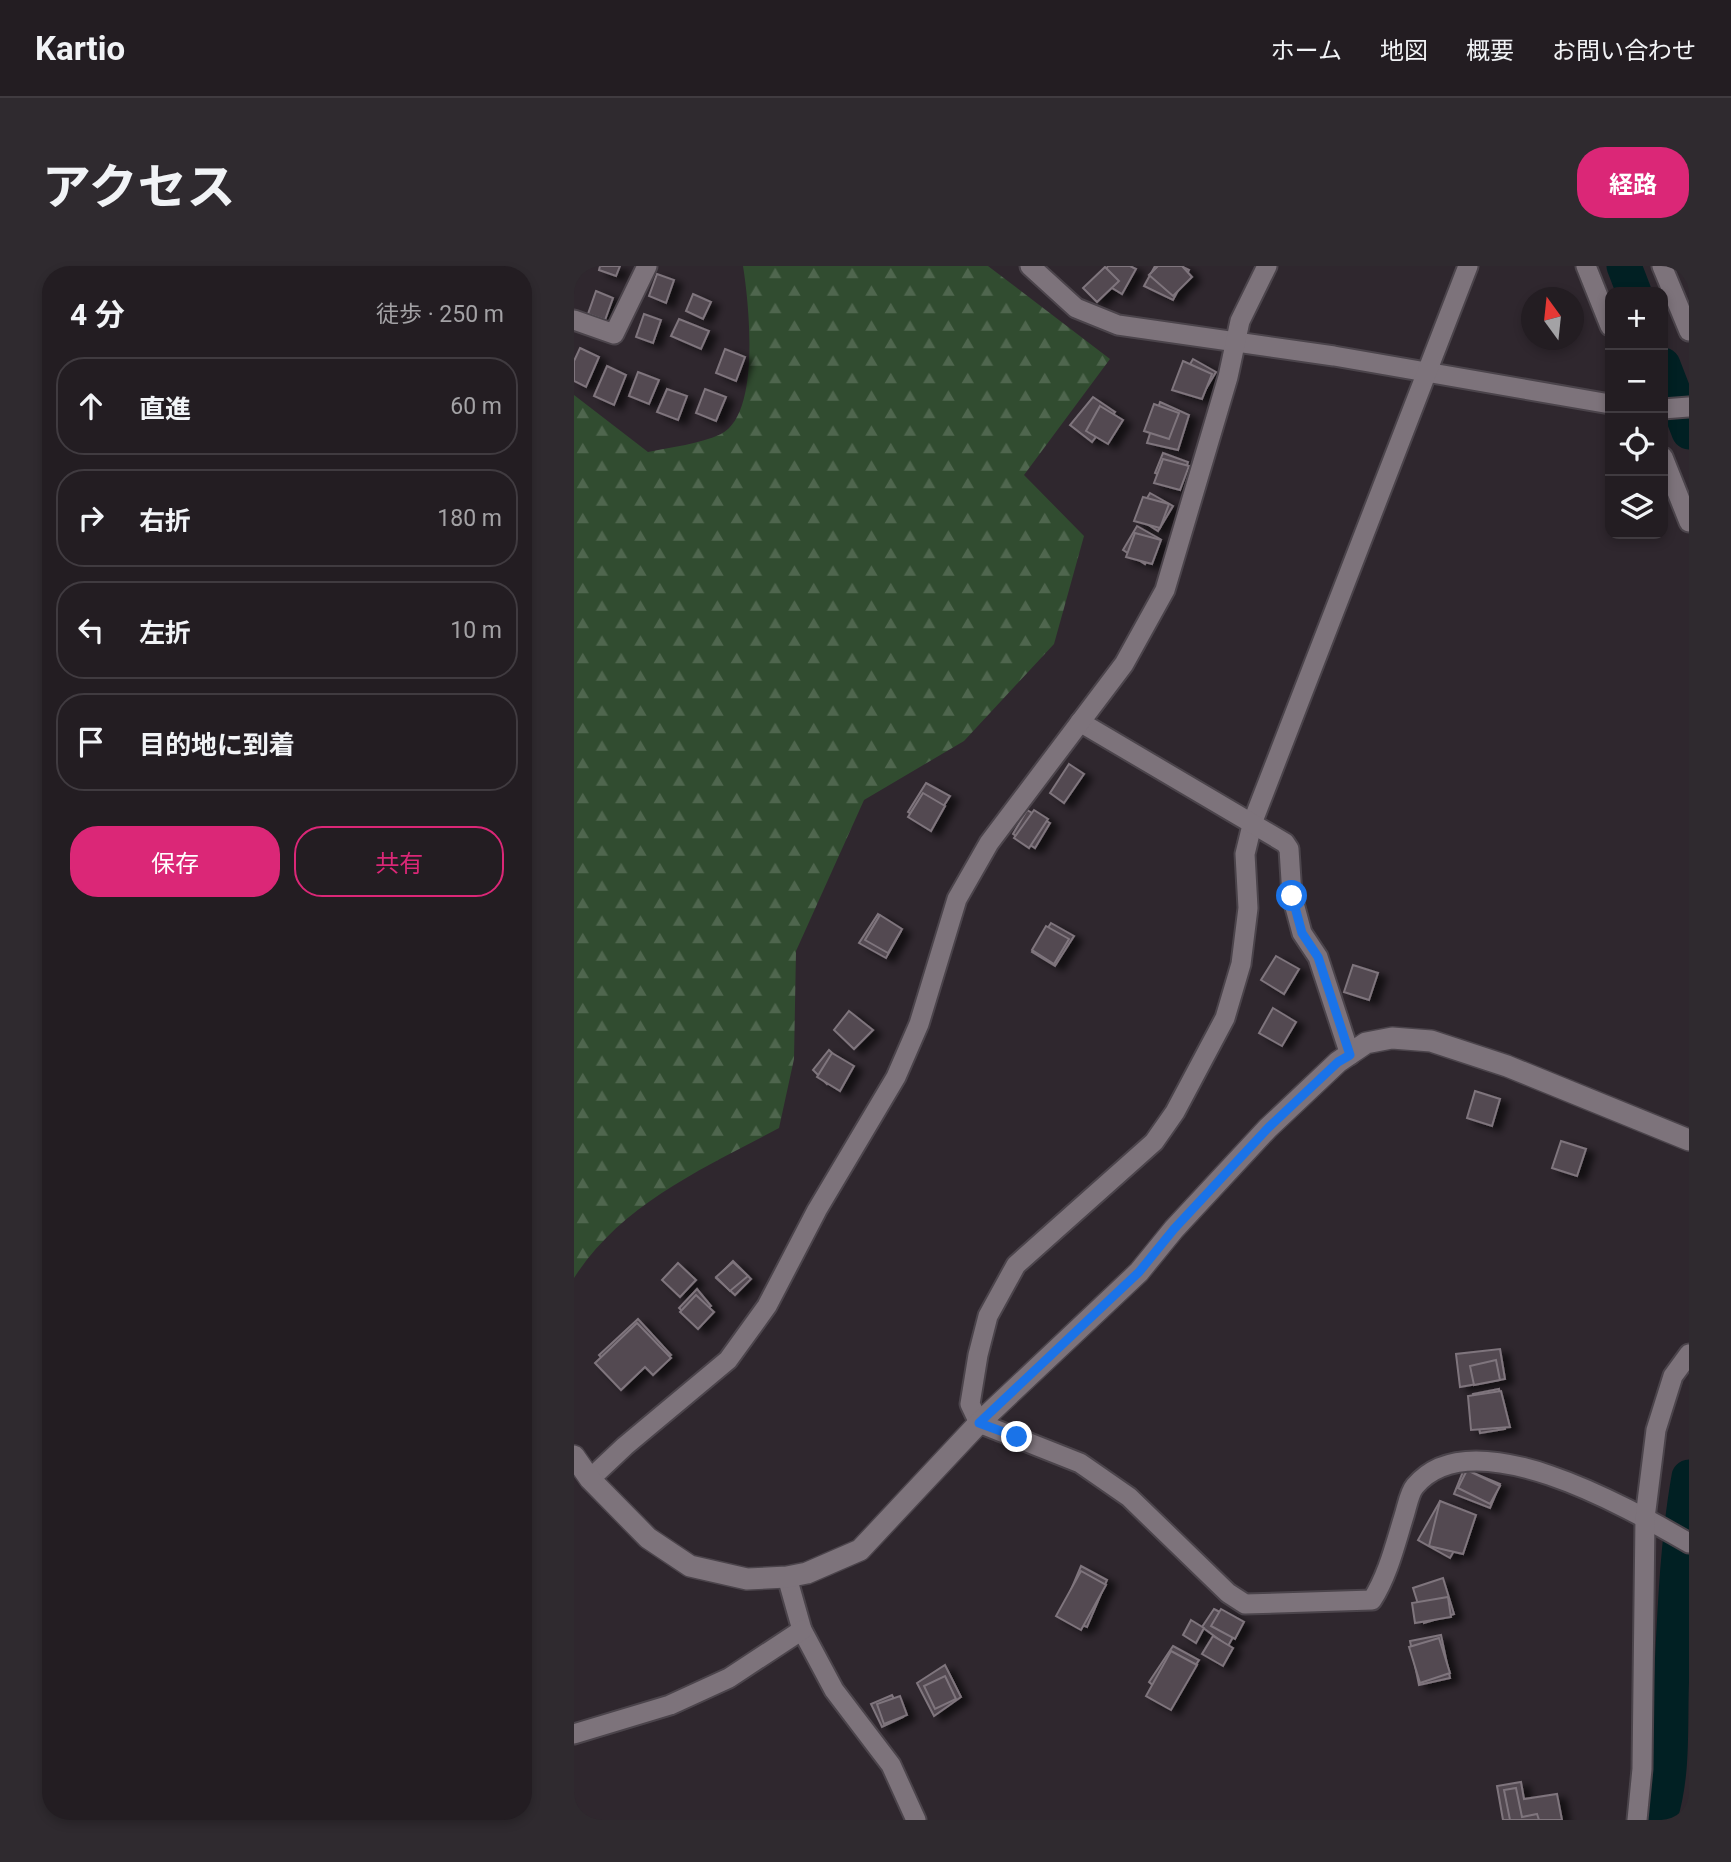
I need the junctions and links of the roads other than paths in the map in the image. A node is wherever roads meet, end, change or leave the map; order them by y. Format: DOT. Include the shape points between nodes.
graph roads {
  1 [pos="648,266"];
  2 [pos="1030,266"];
  3 [pos="1267,266"];
  4 [pos="1468,266"];
  5 [pos="1587,266"];
  6 [pos="1662,266"];
  7 [pos="1605,313"];
  8 [pos="574,320"];
  9 [pos="1689,331"];
  10 [pos="1236,342"];
  11 [pos="1428,372"];
  12 [pos="1605,403"];
  13 [pos="1689,407"];
  14 [pos="1668,409"];
  15 [pos="1668,470"];
  16 [pos="1689,522"];
  17 [pos="1080,722"];
  18 [pos="1253,821"];
  19 [pos="1350,1055"];
  20 [pos="1689,1140"];
  21 [pos="1689,1354"];
  22 [pos="979,1423"];
  23 [pos="574,1455"];
  24 [pos="590,1479"];
  25 [pos="1645,1518"];
  26 [pos="1689,1544"];
  27 [pos="787,1577"];
  28 [pos="802,1630"];
  29 [pos="574,1734"];
  30 [pos="916,1820"];
  31 [pos="1637,1820"];
  1 -- 8 [label="street" via="614,334"];
  2 -- 10 [label="street" via="1076,308 1118,326"];
  3 -- 10 [label="street" via="1240,321"];
  4 -- 11 [label="street"];
  5 -- 7 [label="street"];
  6 -- 9 [label="street"];
  10 -- 11 [label="street"];
  10 -- 17 [label="street" via="1165,590 1124,664"];
  11 -- 12 [label="street"];
  11 -- 18 [label="street"];
  13 -- 14 [label="street"];
  15 -- 16 [label="street"];
  17 -- 18 [label="street"];
  17 -- 24 [label="street" via="989,843 957,899 919,1024 896,1077 817,1210 767,1306 728,1360"];
  18 -- 19 [label="street" via="1289,849 1292,896 1302,933 1318,957"];
  18 -- 22 [label="street" via="1245,854 1248,908 1241,964 1225,1018 1154,1142 1016,1265 988,1316 978,1355 970,1404"];
  19 -- 20 [label="street" via="1366,1044 1392,1038 1431,1041 1507,1066"];
  19 -- 22 [label="street" via="1268,1128 1139,1272"];
  21 -- 25 [label="street" via="1674,1376 1656,1430"];
  22 -- 25 [label="street" via="1080,1463 1129,1497 1245,1604 1372,1600 1382,1584 1413,1487 1434,1468 1466,1460 1500,1462 1560,1480"];
  22 -- 27 [label="street" via="860,1550"];
  23 -- 24 [label="street"];
  24 -- 27 [label="street" via="648,1538 690,1566 747,1579"];
  25 -- 26 [label="street"];
  25 -- 31 [label="street" via="1642,1769"];
  27 -- 28 [label="street"];
  28 -- 29 [label="street" via="729,1678 670,1705"];
  28 -- 30 [label="street" via="834,1690 891,1765"];
}
